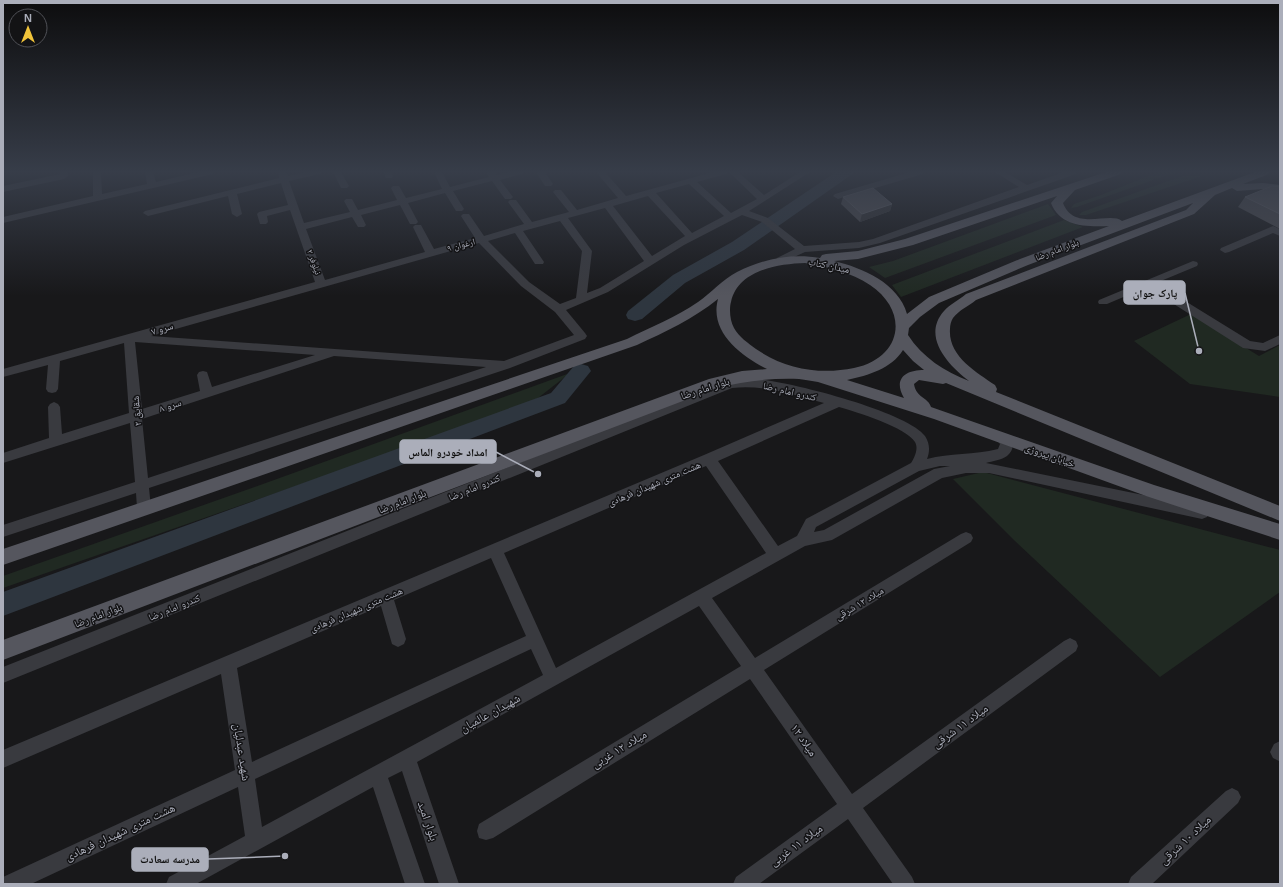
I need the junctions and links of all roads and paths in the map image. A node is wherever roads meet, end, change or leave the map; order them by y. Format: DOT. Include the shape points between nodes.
graph roads {
  1 [pos="32,213"];
  2 [pos="264,213"];
  3 [pos="296,213"];
  4 [pos="409,213"];
  5 [pos="463,213"];
  6 [pos="521,213"];
  7 [pos="574,213"];
  8 [pos="614,213"];
  9 [pos="669,213"];
  10 [pos="726,213"];
  11 [pos="737,213"];
  12 [pos="747,213"];
  13 [pos="952,213"];
  14 [pos="966,213"];
  15 [pos="997,213"];
  16 [pos="1063,213"];
  17 [pos="1153,213"];
  18 [pos="1186,213"];
  19 [pos="356,214"];
  20 [pos="562,217"];
  21 [pos="730,217"];
  22 [pos="3,220"];
  23 [pos="977,220"];
  24 [pos="1132,221"];
  25 [pos="263,222"];
  26 [pos="361,225"];
  27 [pos="530,226"];
  28 [pos="301,227"];
  29 [pos="517,229"];
  30 [pos="1276,231"];
  31 [pos="691,237"];
  32 [pos="481,239"];
  33 [pos="1224,250"];
  34 [pos="431,253"];
  35 [pos="804,254"];
  36 [pos="650,261"];
  37 [pos="539,262"];
  38 [pos="1024,262"];
  39 [pos="1193,264"];
  40 [pos="741,275"];
  41 [pos="1011,281"];
  42 [pos="1148,283"];
  43 [pos="322,284"];
  44 [pos="582,299"];
  45 [pos="1103,302"];
  46 [pos="559,309"];
  47 [pos="902,331"];
  48 [pos="129,338"];
  49 [pos="1280,339"];
  50 [pos="336,352"];
  51 [pos="54,359"];
  52 [pos="506,365"];
  53 [pos="3,373"];
  54 [pos="203,375"];
  55 [pos="813,376"];
  56 [pos="956,382"];
  57 [pos="52,389"];
  58 [pos="207,394"];
  59 [pos="839,402"];
  60 [pos="1009,403"];
  61 [pos="54,407"];
  62 [pos="939,415"];
  63 [pos="136,416"];
  64 [pos="1000,437"];
  65 [pos="56,441"];
  66 [pos="3,458"];
  67 [pos="709,459"];
  68 [pos="509,466"];
  69 [pos="916,467"];
  70 [pos="142,485"];
  71 [pos="144,508"];
  72 [pos="1280,514"];
  73 [pos="1242,521"];
  74 [pos="3,531"];
  75 [pos="1280,532"];
  76 [pos="966,538"];
  77 [pos="802,540"];
  78 [pos="495,550"];
  79 [pos="776,555"];
  80 [pos="3,557"];
  81 [pos="386,597"];
  82 [pos="702,597"];
  83 [pos="398,638"];
  84 [pos="536,639"];
  85 [pos="1070,646"];
  86 [pos="3,650"];
  87 [pos="228,664"];
  88 [pos="753,668"];
  89 [pos="3,675"];
  90 [pos="553,679"];
  91 [pos="407,758"];
  92 [pos="3,759"];
  93 [pos="246,774"];
  94 [pos="378,774"];
  95 [pos="1232,796"];
  96 [pos="850,806"];
  97 [pos="486,831"];
  98 [pos="255,841"];
  99 [pos="8,884"];
  100 [pos="176,884"];
  101 [pos="415,884"];
  102 [pos="449,884"];
  103 [pos="743,884"];
  104 [pos="905,884"];
  105 [pos="1138,884"];
  1 -- 22 [label="street"];
  2 -- 25 [label="street" via="262,214"];
  3 -- 28 [label="street, نیلوفر ۲"];
  4 -- 34 [label="street"];
  5 -- 32 [label="street"];
  6 -- 27 [label="street"];
  7 -- 20 [label="street, ارغوان ۹"];
  8 -- 36 [label="street"];
  9 -- 31 [label="street"];
  10 -- 21 [label="street"];
  11 -- 21 [label="street"];
  12 -- 35 [label="street" via="766,220 787,236"];
  13 -- 35 [label="street" via="876,241 859,245 816,247"];
  14 -- 23 [label="street"];
  15 -- 23 [label="main road"];
  16 -- 24 [label="main road" via="1077,221 1088,223"];
  17 -- 24 [label="main road, بلوار امام رضا"];
  18 -- 41 [label="main road"];
  19 -- 26 [label="street"];
  19 -- 28 [label="street"];
  20 -- 27 [label="street, ارغوان ۹"];
  20 -- 44 [label="street" via="587,251"];
  21 -- 31 [label="street"];
  23 -- 35 [label="main road" via="878,251 841,257"];
  24 -- 38 [label="main road, بلوار امام رضا"];
  27 -- 29 [label="street, ارغوان ۹"];
  28 -- 43 [label="street, نیلوفر ۲"];
  29 -- 32 [label="street, ارغوان ۹"];
  29 -- 37 [label="street"];
  30 -- 33 [label="street"];
  31 -- 36 [label="street"];
  32 -- 34 [label="street, ارغوان ۹"];
  32 -- 46 [label="street" via="525,284"];
  34 -- 43 [label="street, ارغوان ۹"];
  35 -- 40 [label="main road, میدان کتاب" via="766,263"];
  35 -- 47 [label="main road, میدان کتاب" via="869,278 892,297 903,320"];
  36 -- 44 [label="street" via="604,290"];
  38 -- 41 [label="main road"];
  38 -- 47 [label="main road, بلوار امام رضا" via="934,300 915,314"];
  39 -- 42 [label="street"];
  40 -- 55 [label="main road, میدان کتاب" via="728,289 722,306 726,324 737,342 757,358 784,370"];
  40 -- 71 [label="main road" via="702,305 632,342"];
  41 -- 60 [label="main road" via="971,297 950,312 942,333 944,345 950,355 965,371"];
  42 -- 45 [label="street"];
  42 -- 49 [label="street" via="1247,345 1265,347"];
  43 -- 48 [label="street, سرو ۷"];
  44 -- 46 [label="street"];
  46 -- 52 [label="street" via="581,336"];
  47 -- 55 [label="main road, میدان کتاب" via="900,344 882,363 851,375"];
  47 -- 56 [label="main road" via="916,357"];
  48 -- 50 [label="street"];
  48 -- 51 [label="street, سرو ۷"];
  48 -- 63 [label="street, شقایق ۲"];
  50 -- 52 [label="street"];
  50 -- 58 [label="street, سرو ۸"];
  51 -- 53 [label="street, سرو ۷"];
  51 -- 57 [label="street"];
  52 -- 70 [label="street"];
  54 -- 58 [label="street"];
  55 -- 62 [label="main road, خیابان پیروزی"];
  55 -- 68 [label="main road, بلوار امام رضا" via="763,374 714,383"];
  56 -- 60 [label="main road"];
  56 -- 62 [label="main road" via="919,375 912,376 906,383 906,389 916,402"];
  58 -- 63 [label="street, سرو ۸"];
  59 -- 67 [label="street, هشت متری شهیدان فرهادی"];
  59 -- 68 [label="street, کندرو امام رضا" via="761,384 730,384"];
  59 -- 69 [label="street, کندرو امام رضا" via="888,420 916,434 924,451"];
  60 -- 72 [label="main road"];
  61 -- 65 [label="street"];
  62 -- 64 [label="main road, خیابان پیروزی"];
  63 -- 65 [label="street, سرو ۸"];
  63 -- 70 [label="street, شقایق ۲"];
  64 -- 69 [label="street" via="1006,442 1006,448 995,456 940,461"];
  64 -- 73 [label="main road, خیابان پیروزی"];
  65 -- 66 [label="street, سرو ۸"];
  67 -- 78 [label="street, هشت متری شهیدان فرهادی"];
  67 -- 79 [label="street"];
  68 -- 86 [label="main road, بلوار امام رضا"];
  68 -- 89 [label="street, کندرو امام رضا"];
  69 -- 77 [label="street" via="811,524"];
  70 -- 71 [label="street, شقایق ۲"];
  70 -- 74 [label="street"];
  71 -- 80 [label="main road"];
  73 -- 75 [label="main road, خیابان پیروزی"];
  73 -- 77 [label="street" via="989,468 966,468 939,473 827,536"];
  76 -- 88 [label="street, میلاد ۱۲ شرقی"];
  77 -- 79 [label="street, شهیدان عالمیان"];
  78 -- 81 [label="street, هشت متری شهیدان فرهادی"];
  78 -- 84 [label="street"];
  79 -- 82 [label="street, شهیدان عالمیان"];
  81 -- 83 [label="street"];
  81 -- 87 [label="street, هشت متری شهیدان فرهادی"];
  82 -- 88 [label="street, میلاد ۱۲"];
  82 -- 90 [label="street, شهیدان عالمیان"];
  84 -- 90 [label="street"];
  84 -- 93 [label="street, هشت متری شهیدان فرهادی"];
  85 -- 96 [label="street, میلاد ۱۱ شرقی"];
  87 -- 92 [label="street, هشت متری شهیدان فرهادی"];
  87 -- 93 [label="street, شهید عبدلیان"];
  88 -- 96 [label="street, میلاد ۱۲"];
  88 -- 97 [label="street, میلاد ۱۲ غربی"];
  90 -- 91 [label="street, شهیدان عالمیان"];
  91 -- 94 [label="street, شهیدان عالمیان"];
  91 -- 102 [label="street, بلوار امید"];
  93 -- 98 [label="street, شهید عبدلیان"];
  93 -- 99 [label="street, هشت متری شهیدان فرهادی"];
  94 -- 98 [label="street, شهیدان عالمیان"];
  94 -- 101 [label="street"];
  95 -- 105 [label="street, میلاد ۱۰ شرقی"];
  96 -- 103 [label="street, میلاد ۱۱ غربی"];
  96 -- 104 [label="street, میلاد ۱۲"];
  98 -- 100 [label="street, شهیدان عالمیان"];
}
